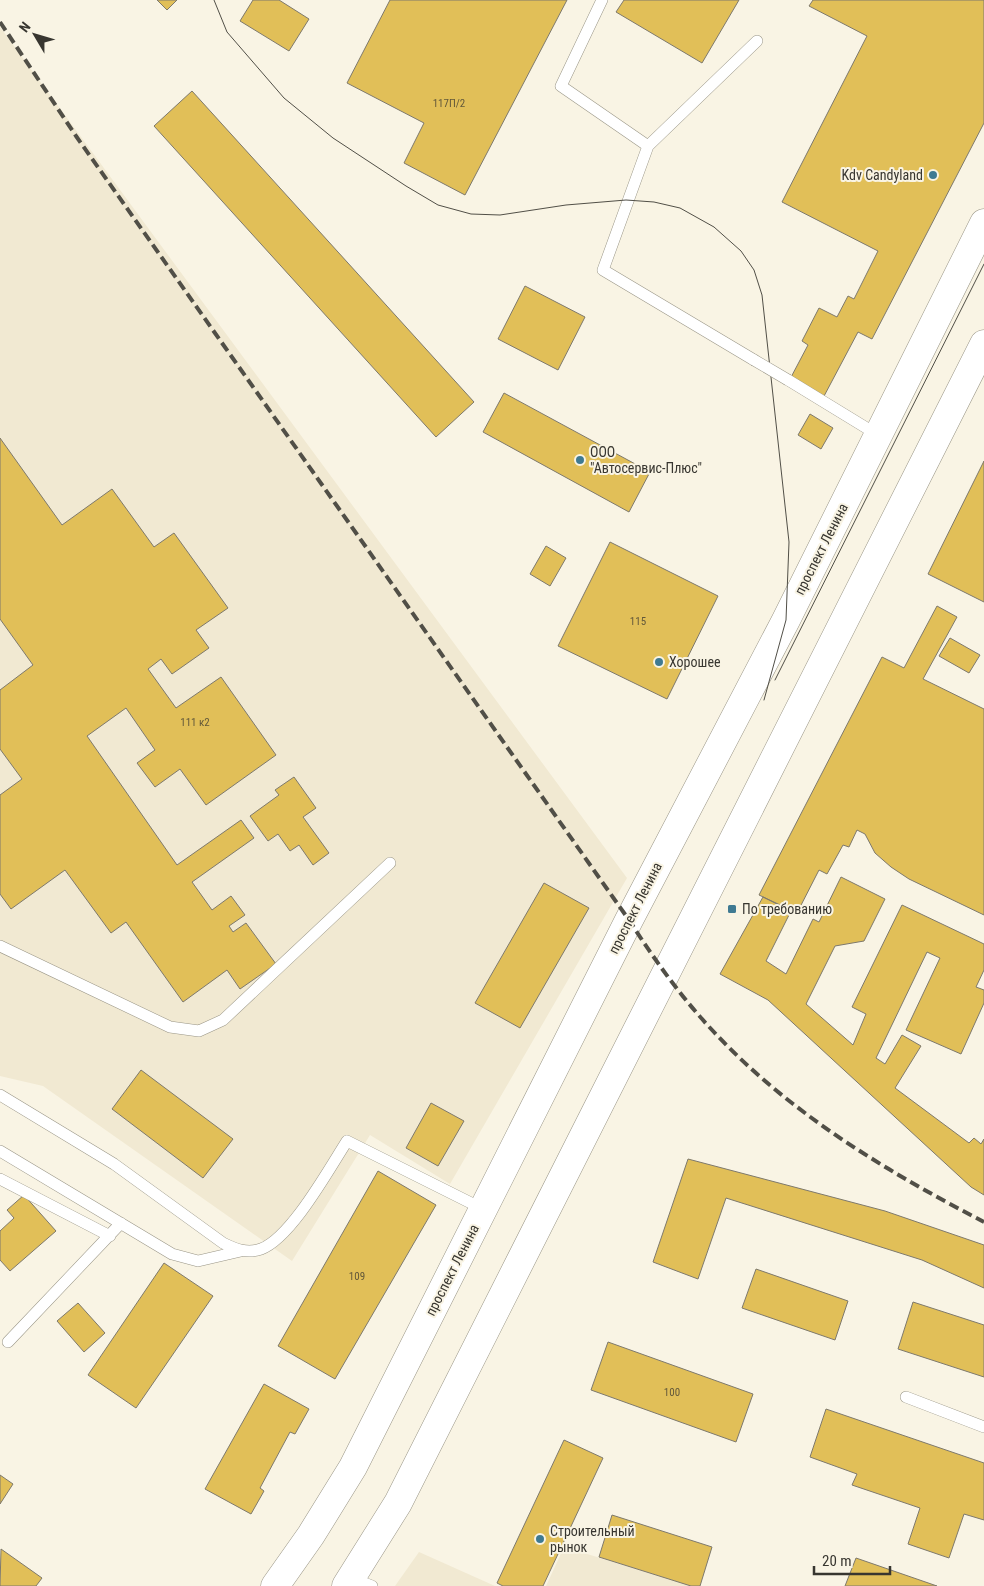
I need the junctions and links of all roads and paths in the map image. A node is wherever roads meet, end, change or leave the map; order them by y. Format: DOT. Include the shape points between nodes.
graph roads {
  1 [pos="602,0"];
  2 [pos="757,41"];
  3 [pos="648,146"];
  4 [pos="984,223"];
  5 [pos="984,344"];
  6 [pos="878,435"];
  7 [pos="390,863"];
  8 [pos="0,946"];
  9 [pos="0,1095"];
  10 [pos="0,1151"];
  11 [pos="0,1179"];
  12 [pos="483,1209"];
  13 [pos="121,1224"];
  14 [pos="110,1236"];
  15 [pos="241,1251"];
  16 [pos="8,1342"];
  17 [pos="906,1397"];
  18 [pos="984,1427"];
  19 [pos="356,1583"];
  20 [pos="274,1586"];
  1 -- 3 [label="lane" via="561,86"];
  2 -- 3 [label="lane"];
  3 -- 6 [label="lane, bridge" via="603,270"];
  4 -- 6 [label="main road, проспект Ленина"];
  5 -- 19 [label="main road"];
  6 -- 12 [label="main road, проспект Ленина"];
  7 -- 8 [label="lane" via="223,1020 199,1031 170,1027"];
  9 -- 15 [label="lane" via="114,1164 224,1243"];
  10 -- 13 [label="lane"];
  11 -- 14 [label="lane"];
  12 -- 15 [label="lane" via="347,1141 291,1226 261,1249"];
  12 -- 20 [label="main road, проспект Ленина" via="353,1467 311,1535"];
  13 -- 14 [label="lane"];
  13 -- 15 [label="lane" via="172,1254 198,1262"];
  14 -- 16 [label="lane"];
  17 -- 18 [label="lane"];
}
